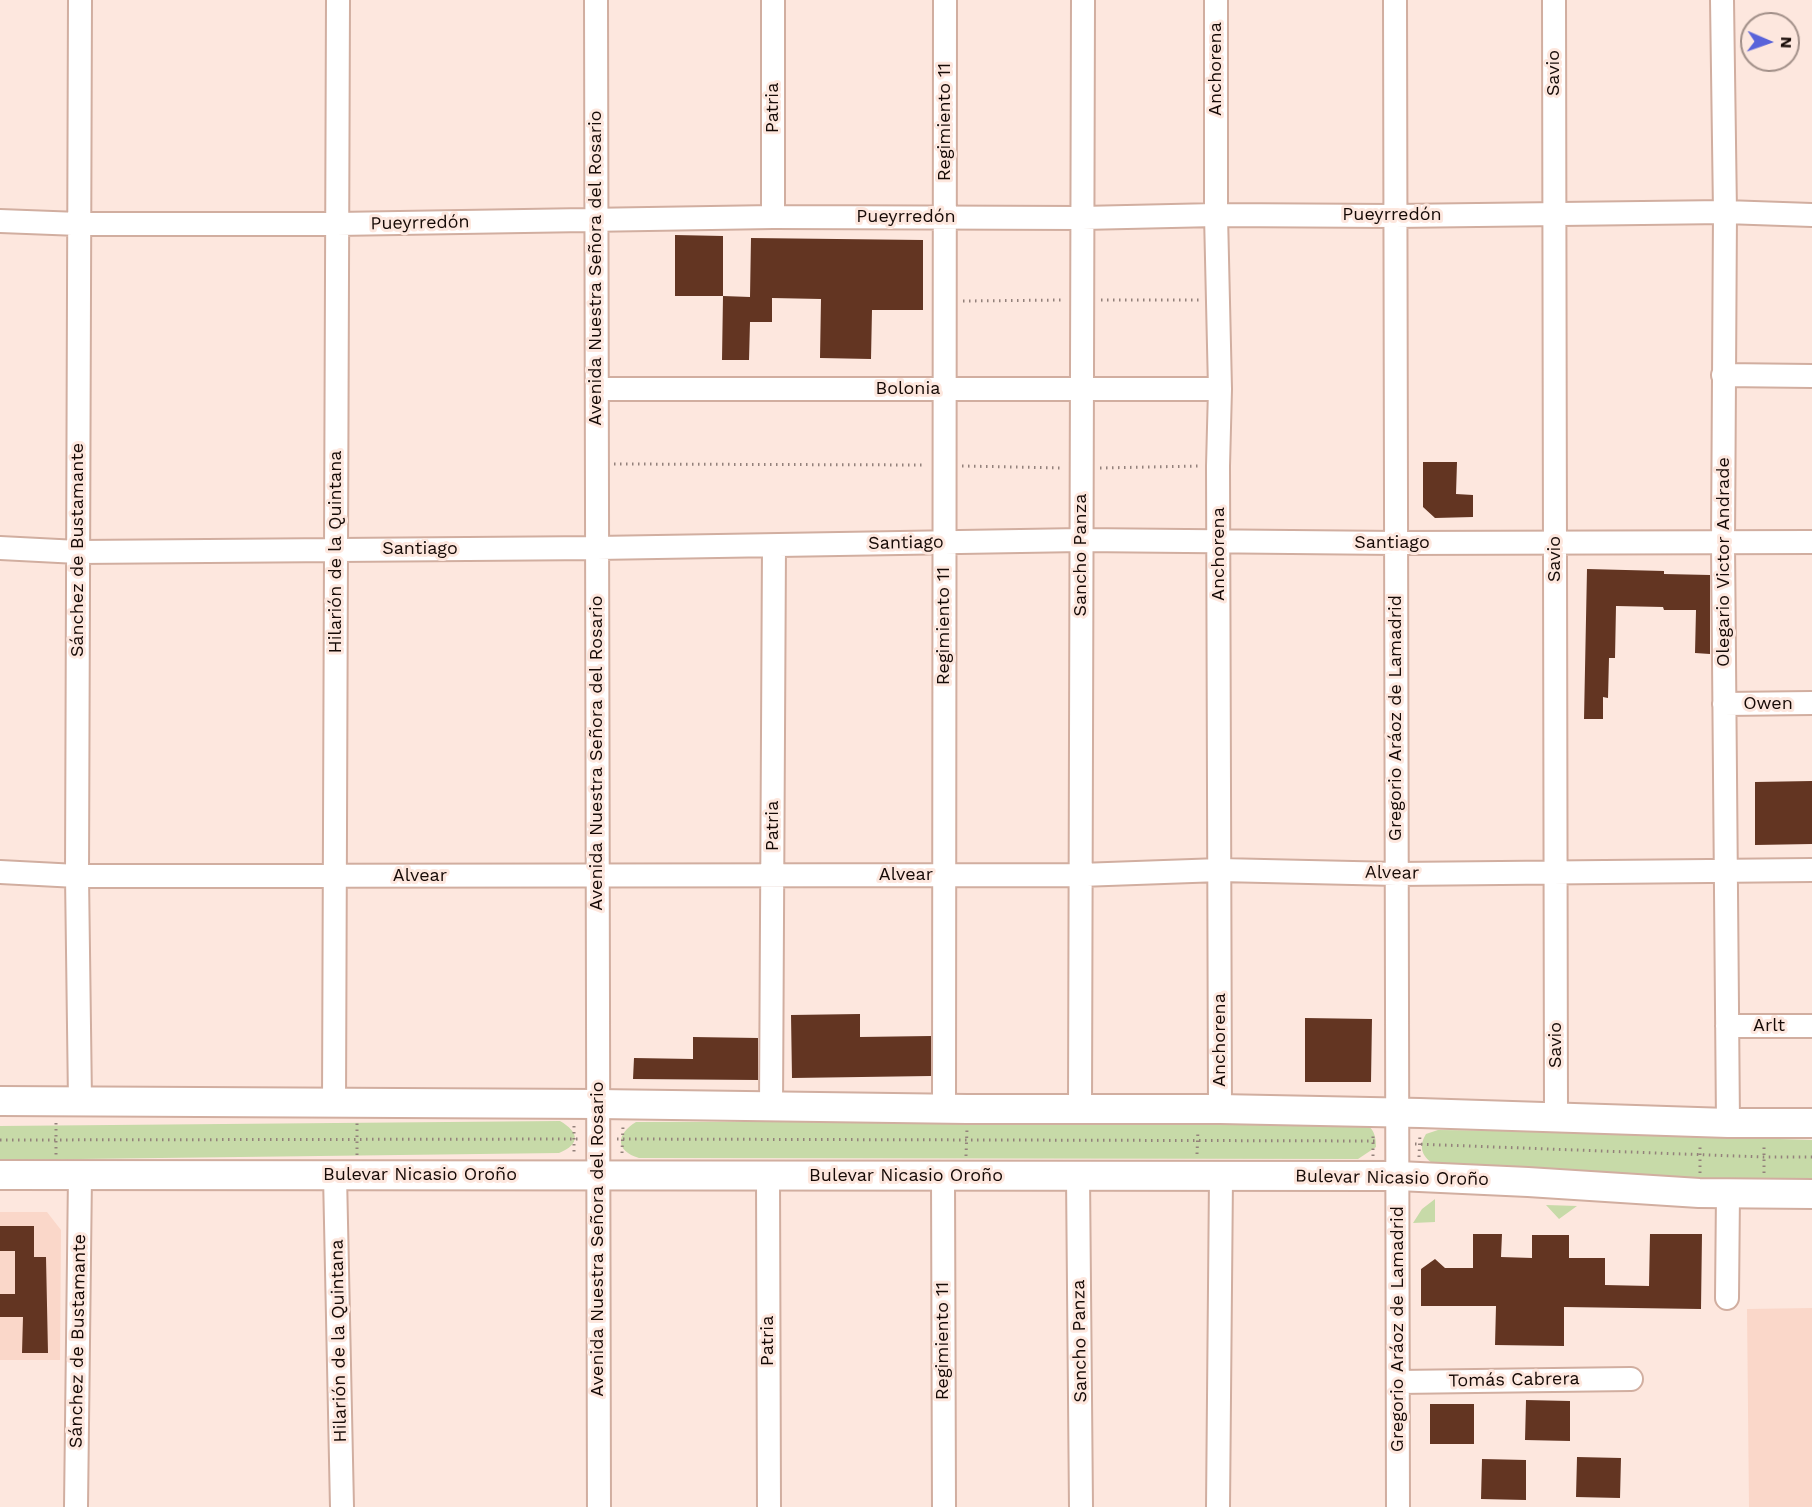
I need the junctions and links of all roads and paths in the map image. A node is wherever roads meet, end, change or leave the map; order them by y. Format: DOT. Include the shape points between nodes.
graph roads {
  1 [pos="80,0"];
  2 [pos="338,0"];
  3 [pos="596,0"];
  4 [pos="773,0"];
  5 [pos="945,0"];
  6 [pos="1083,0"];
  7 [pos="1216,0"];
  8 [pos="1395,0"];
  9 [pos="1554,0"];
  10 [pos="1722,0"];
  11 [pos="1725,212"];
  12 [pos="1554,213"];
  13 [pos="1216,214"];
  14 [pos="1812,215"];
  15 [pos="1395,216"];
  16 [pos="773,217"];
  17 [pos="945,217"];
  18 [pos="1082,218"];
  19 [pos="596,220"];
  20 [pos="0,221"];
  21 [pos="80,224"];
  22 [pos="337,224"];
  23 [pos="1724,375"];
  24 [pos="1812,376"];
  25 [pos="597,389"];
  26 [pos="945,389"];
  27 [pos="1082,389"];
  28 [pos="1220,389"];
  29 [pos="597,464"];
  30 [pos="944,465"];
  31 [pos="1218,466"];
  32 [pos="1082,468"];
  33 [pos="1081,540"];
  34 [pos="1219,540"];
  35 [pos="944,542"];
  36 [pos="1555,542"];
  37 [pos="1812,542"];
  38 [pos="1396,543"];
  39 [pos="1723,543"];
  40 [pos="774,546"];
  41 [pos="0,548"];
  42 [pos="597,548"];
  43 [pos="335,550"];
  44 [pos="78,552"];
  45 [pos="1812,703"];
  46 [pos="1724,704"];
  47 [pos="1220,870"];
  48 [pos="1812,870"];
  49 [pos="1726,871"];
  50 [pos="0,872"];
  51 [pos="1397,874"];
  52 [pos="1556,874"];
  53 [pos="772,875"];
  54 [pos="944,875"];
  55 [pos="1080,875"];
  56 [pos="77,876"];
  57 [pos="335,876"];
  58 [pos="598,876"];
  59 [pos="1727,1026"];
  60 [pos="1812,1026"];
  61 [pos="0,1101"];
  62 [pos="68,1101"];
  63 [pos="346,1103"];
  64 [pos="598,1105"];
  65 [pos="771,1107"];
  66 [pos="956,1109"];
  67 [pos="1209,1109"];
  68 [pos="1080,1110"];
  69 [pos="1397,1112"];
  70 [pos="1556,1118"];
  71 [pos="1714,1123"];
  72 [pos="1764,1123"];
  73 [pos="1812,1123"];
  74 [pos="357,1139"];
  75 [pos="574,1139"];
  76 [pos="622,1139"];
  77 [pos="0,1140"];
  78 [pos="56,1140"];
  79 [pos="966,1140"];
  80 [pos="1198,1140"];
  81 [pos="1373,1140"];
  82 [pos="1419,1144"];
  83 [pos="1700,1155"];
  84 [pos="1764,1157"];
  85 [pos="1812,1157"];
  86 [pos="0,1175"];
  87 [pos="68,1175"];
  88 [pos="346,1175"];
  89 [pos="598,1176"];
  90 [pos="768,1176"];
  91 [pos="954,1176"];
  92 [pos="1078,1176"];
  93 [pos="1396,1176"];
  94 [pos="1209,1177"];
  95 [pos="1699,1193"];
  96 [pos="1728,1193"];
  97 [pos="1764,1193"];
  98 [pos="1812,1194"];
  99 [pos="1727,1298"];
  100 [pos="1631,1379"];
  101 [pos="1398,1382"];
  102 [pos="76,1507"];
  103 [pos="342,1507"];
  104 [pos="599,1507"];
  105 [pos="769,1507"];
  106 [pos="944,1507"];
  107 [pos="1081,1507"];
  108 [pos="1218,1507"];
  109 [pos="1398,1507"];
  1 -- 21 [label="street, Sánchez de Bustamante"];
  2 -- 22 [label="street, Hilarión de la Quintana"];
  3 -- 19 [label="street, Avenida Nuestra Señora del Rosario"];
  4 -- 16 [label="street, Patria"];
  5 -- 17 [label="street, Regimiento 11"];
  6 -- 18 [label="street, Sancho Panza"];
  7 -- 13 [label="street, Anchorena"];
  8 -- 15 [label="street, Gregorio Aráoz de Lamadrid"];
  9 -- 12 [label="street, Savio"];
  10 -- 11 [label="street, Olegario Victor Andrade"];
  11 -- 12 [label="street, Pueyrredón"];
  11 -- 14 [label="street, Pueyrredón"];
  11 -- 23 [label="street, Olegario Victor Andrade"];
  12 -- 15 [label="street, Pueyrredón"];
  12 -- 36 [label="street, Savio"];
  13 -- 15 [label="street, Pueyrredón"];
  13 -- 18 [label="street, Pueyrredón"];
  13 -- 28 [label="street, Anchorena"];
  15 -- 38 [label="street, Gregorio Aráoz de Lamadrid"];
  16 -- 17 [label="street, Pueyrredón"];
  16 -- 19 [label="street, Pueyrredón"];
  17 -- 18 [label="street, Pueyrredón"];
  17 -- 26 [label="street, Regimiento 11"];
  18 -- 27 [label="street, Sancho Panza"];
  19 -- 22 [label="street, Pueyrredón"];
  19 -- 25 [label="street, Avenida Nuestra Señora del Rosario"];
  20 -- 21 [label="street, Pueyrredón"];
  21 -- 22 [label="street, Pueyrredón"];
  21 -- 44 [label="street, Sánchez de Bustamante"];
  22 -- 43 [label="street, Hilarión de la Quintana"];
  23 -- 24 [label="street"];
  23 -- 39 [label="street, Olegario Victor Andrade"];
  25 -- 26 [label="street, Bolonia"];
  25 -- 29 [label="street, Avenida Nuestra Señora del Rosario"];
  26 -- 27 [label="street, Bolonia"];
  26 -- 30 [label="street, Regimiento 11"];
  27 -- 28 [label="street, Bolonia"];
  27 -- 32 [label="street, Sancho Panza"];
  28 -- 31 [label="street, Anchorena"];
  29 -- 30 [label="path"];
  29 -- 42 [label="street, Avenida Nuestra Señora del Rosario"];
  30 -- 32 [label="path"];
  30 -- 35 [label="street, Regimiento 11"];
  31 -- 32 [label="path"];
  31 -- 34 [label="street, Anchorena"];
  32 -- 33 [label="street, Sancho Panza"];
  33 -- 34 [label="street, Santiago"];
  33 -- 35 [label="street, Santiago"];
  33 -- 55 [label="street, Sancho Panza"];
  34 -- 38 [label="street, Santiago"];
  34 -- 47 [label="street, Anchorena"];
  35 -- 40 [label="street, Santiago"];
  35 -- 54 [label="street, Regimiento 11"];
  36 -- 38 [label="street, Santiago"];
  36 -- 39 [label="street, Santiago"];
  36 -- 52 [label="street, Savio"];
  37 -- 39 [label="street, Santiago"];
  38 -- 51 [label="street, Gregorio Aráoz de Lamadrid"];
  39 -- 46 [label="street, Olegario Victor Andrade"];
  40 -- 42 [label="street, Santiago"];
  40 -- 53 [label="street, Patria"];
  41 -- 44 [label="street, Santiago"];
  42 -- 43 [label="street, Santiago"];
  42 -- 58 [label="street, Avenida Nuestra Señora del Rosario"];
  43 -- 44 [label="street, Santiago"];
  43 -- 57 [label="street, Hilarión de la Quintana"];
  44 -- 56 [label="street, Sánchez de Bustamante"];
  45 -- 46 [label="street, Owen"];
  46 -- 49 [label="street, Olegario Victor Andrade"];
  47 -- 51 [label="street, Alvear"];
  47 -- 55 [label="street, Alvear"];
  47 -- 67 [label="street, Anchorena"];
  48 -- 49 [label="street, Alvear"];
  49 -- 52 [label="street, Alvear"];
  49 -- 59 [label="street, Olegario Victor Andrade"];
  50 -- 56 [label="street, Alvear"];
  51 -- 52 [label="street, Alvear"];
  51 -- 69 [label="street, Gregorio Aráoz de Lamadrid"];
  52 -- 70 [label="street, Savio"];
  53 -- 54 [label="street, Alvear"];
  53 -- 58 [label="street, Alvear"];
  53 -- 65 [label="street, Patria"];
  54 -- 55 [label="street, Alvear"];
  54 -- 66 [label="street, Regimiento 11"];
  55 -- 68 [label="street, Sancho Panza"];
  56 -- 57 [label="street, Alvear"];
  56 -- 62 [label="street, Sánchez de Bustamante"];
  57 -- 58 [label="street, Alvear"];
  57 -- 63 [label="street, Hilarión de la Quintana"];
  58 -- 64 [label="street, Avenida Nuestra Señora del Rosario"];
  59 -- 60 [label="street, Arlt"];
  59 -- 71 [label="street, Olegario Victor Andrade"];
  61 -- 62 [label="main road"];
  62 -- 63 [label="main road"];
  62 -- 78 [label="path"];
  63 -- 64 [label="main road"];
  63 -- 74 [label="path"];
  64 -- 65 [label="main road"];
  64 -- 75 [label="path"];
  64 -- 76 [label="path"];
  64 -- 89 [label="street, Avenida Nuestra Señora del Rosario"];
  65 -- 66 [label="main road"];
  66 -- 68 [label="main road"];
  66 -- 79 [label="path"];
  67 -- 68 [label="main road"];
  67 -- 69 [label="main road"];
  67 -- 80 [label="path"];
  69 -- 70 [label="main road"];
  69 -- 81 [label="path"];
  69 -- 82 [label="path"];
  69 -- 93 [label="street, Gregorio Aráoz de Lamadrid"];
  70 -- 71 [label="main road"];
  71 -- 72 [label="main road"];
  71 -- 83 [label="path"];
  72 -- 73 [label="main road"];
  72 -- 84 [label="path"];
  74 -- 75 [label="path"];
  74 -- 78 [label="path"];
  74 -- 88 [label="path"];
  75 -- 89 [label="path"];
  76 -- 79 [label="path"];
  76 -- 89 [label="path"];
  77 -- 78 [label="path"];
  78 -- 87 [label="path"];
  79 -- 80 [label="path"];
  79 -- 91 [label="path"];
  80 -- 81 [label="path"];
  80 -- 94 [label="path"];
  81 -- 93 [label="path"];
  82 -- 83 [label="path"];
  82 -- 93 [label="path"];
  83 -- 84 [label="path"];
  83 -- 95 [label="path"];
  84 -- 85 [label="path"];
  84 -- 97 [label="path"];
  86 -- 87 [label="main road, Bulevar Nicasio Oroño"];
  87 -- 88 [label="main road, Bulevar Nicasio Oroño"];
  87 -- 102 [label="street, Sánchez de Bustamante"];
  88 -- 89 [label="main road, Bulevar Nicasio Oroño"];
  88 -- 103 [label="street, Hilarión de la Quintana"];
  89 -- 90 [label="main road, Bulevar Nicasio Oroño"];
  89 -- 104 [label="street, Avenida Nuestra Señora del Rosario"];
  90 -- 91 [label="main road, Bulevar Nicasio Oroño"];
  90 -- 105 [label="street, Patria"];
  91 -- 92 [label="main road, Bulevar Nicasio Oroño"];
  91 -- 106 [label="street, Regimiento 11"];
  92 -- 94 [label="main road, Bulevar Nicasio Oroño"];
  92 -- 107 [label="street, Sancho Panza"];
  93 -- 94 [label="main road, Bulevar Nicasio Oroño"];
  93 -- 95 [label="main road, Bulevar Nicasio Oroño"];
  93 -- 101 [label="street, Gregorio Aráoz de Lamadrid"];
  94 -- 108 [label="street"];
  95 -- 96 [label="main road, Bulevar Nicasio Oroño"];
  96 -- 97 [label="main road, Bulevar Nicasio Oroño"];
  96 -- 99 [label="street"];
  97 -- 98 [label="main road, Bulevar Nicasio Oroño"];
  100 -- 101 [label="street, Tomás Cabrera"];
  101 -- 109 [label="street, Gregorio Aráoz de Lamadrid"];
}
